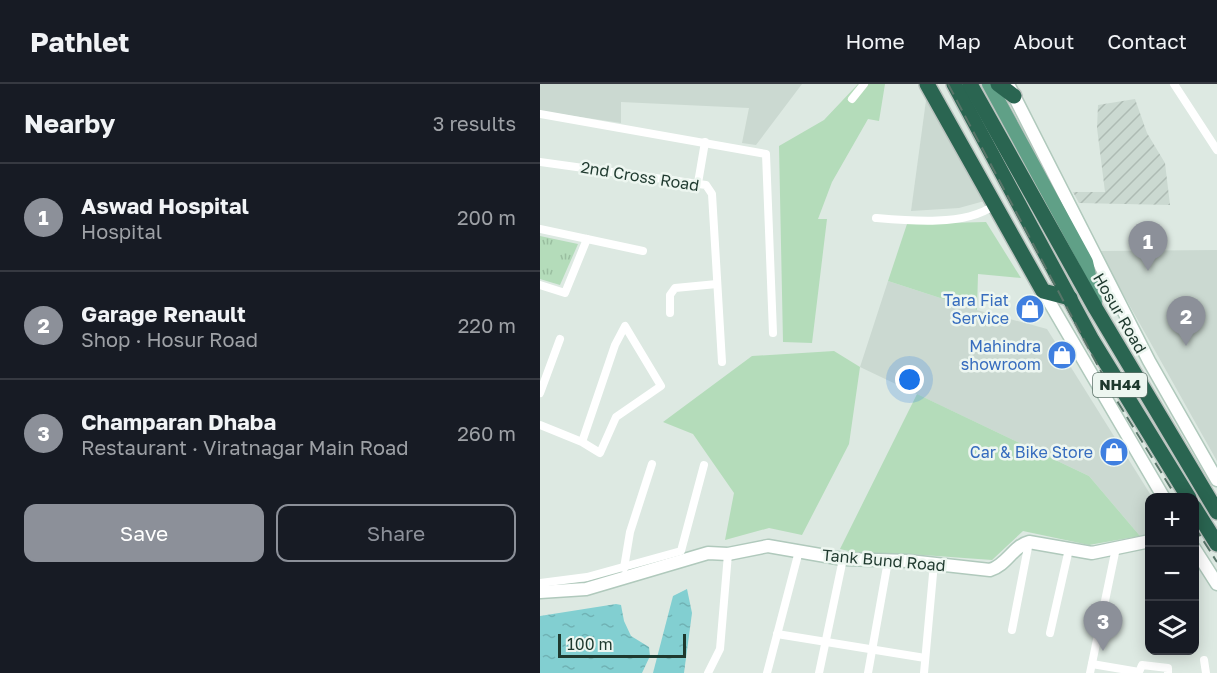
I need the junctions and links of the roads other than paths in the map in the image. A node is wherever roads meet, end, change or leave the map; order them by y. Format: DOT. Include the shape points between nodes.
graph roads {
  1 [pos="864,84"];
  2 [pos="954,84"];
  3 [pos="970,84"];
  4 [pos="989,84"];
  5 [pos="998,84"];
  6 [pos="1174,84"];
  7 [pos="930,86"];
  8 [pos="1011,90"];
  9 [pos="852,99"];
  10 [pos="540,114"];
  11 [pos="705,142"];
  12 [pos="1217,150"];
  13 [pos="540,162"];
  14 [pos="698,183"];
  15 [pos="993,206"];
  16 [pos="876,218"];
  17 [pos="540,229"];
  18 [pos="587,239"];
  19 [pos="642,251"];
  20 [pos="717,284"];
  21 [pos="540,285"];
  22 [pos="1040,286"];
  23 [pos="1070,298"];
  24 [pos="1096,309"];
  25 [pos="670,313"];
  26 [pos="772,333"];
  27 [pos="560,339"];
  28 [pos="722,362"];
  29 [pos="540,393"];
  30 [pos="540,425"];
  31 [pos="582,442"];
  32 [pos="652,464"];
  33 [pos="704,465"];
  34 [pos="1217,480"];
  35 [pos="1161,493"];
  36 [pos="1186,493"];
  37 [pos="1217,512"];
  38 [pos="1199,523"];
  39 [pos="1029,542"];
  40 [pos="1145,542"];
  41 [pos="1217,544"];
  42 [pos="1116,548"];
  43 [pos="1070,549"];
  44 [pos="799,551"];
  45 [pos="728,554"];
  46 [pos="1199,557"];
  47 [pos="843,559"];
  48 [pos="888,561"];
  49 [pos="934,563"];
  50 [pos="624,568"];
  51 [pos="540,583"];
  52 [pos="1217,584"];
  53 [pos="540,592"];
  54 [pos="1012,630"];
  55 [pos="1050,633"];
  56 [pos="777,634"];
  57 [pos="825,643"];
  58 [pos="871,652"];
  59 [pos="925,658"];
  60 [pos="1204,660"];
  61 [pos="1091,668"];
  62 [pos="1139,672"];
  63 [pos="708,673"];
  64 [pos="767,673"];
  65 [pos="819,673"];
  66 [pos="868,673"];
  67 [pos="924,673"];
  68 [pos="1168,673"];
  69 [pos="1206,673"];
  1 -- 9 [label="street"];
  2 -- 23 [label="highway, NH44"];
  3 -- 24 [label="highway, Hosur Road / NH44"];
  4 -- 24 [label="main road" via="1086,262"];
  5 -- 8 [label="highway"];
  6 -- 12 [label="street"];
  7 -- 15 [label="highway"];
  8 -- 34 [label="street" via="1149,361"];
  10 -- 11 [label="street"];
  11 -- 14 [label="street"];
  11 -- 26 [label="street" via="766,154"];
  13 -- 14 [label="street, 2nd Cross Road"];
  14 -- 20 [label="street, 2nd Cross Road" via="706,185 712,194"];
  15 -- 16 [label="street" via="976,214 924,221"];
  15 -- 22 [label="highway"];
  17 -- 18 [label="street"];
  18 -- 19 [label="street"];
  18 -- 21 [label="street" via="565,292"];
  20 -- 25 [label="street" via="675,288 670,295"];
  20 -- 28 [label="street, 2nd Cross Road"];
  22 -- 23 [label="highway"];
  22 -- 35 [label="street"];
  23 -- 36 [label="highway, NH44"];
  24 -- 37 [label="highway, Hosur Road / NH44"];
  27 -- 29 [label="street"];
  30 -- 31 [label="street"];
  31 -- 31 [label="street" via="600,453 616,417 661,386 625,326"];
  32 -- 50 [label="street" via="630,532"];
  33 -- 50 [label="street" via="681,551"];
  38 -- 41 [label="highway"];
  39 -- 43 [label="street"];
  39 -- 49 [label="street, Tank Bund Road" via="990,570"];
  39 -- 54 [label="street"];
  40 -- 42 [label="street"];
  42 -- 43 [label="street" via="1092,553"];
  42 -- 61 [label="street"];
  43 -- 55 [label="street"];
  44 -- 45 [label="street, Tank Bund Road" via="768,546"];
  44 -- 47 [label="street, Tank Bund Road"];
  44 -- 56 [label="street"];
  45 -- 53 [label="street, Tank Bund Road" via="708,553 586,589"];
  45 -- 63 [label="street" via="720,649"];
  46 -- 52 [label="street"];
  47 -- 48 [label="street, Tank Bund Road"];
  47 -- 57 [label="street"];
  48 -- 49 [label="street, Tank Bund Road"];
  48 -- 58 [label="street"];
  49 -- 59 [label="street"];
  50 -- 51 [label="street"];
  56 -- 57 [label="street"];
  56 -- 64 [label="street"];
  57 -- 58 [label="street"];
  57 -- 65 [label="street"];
  58 -- 59 [label="street"];
  58 -- 66 [label="street"];
  59 -- 67 [label="street"];
  60 -- 69 [label="street"];
  61 -- 62 [label="street"];
  62 -- 68 [label="street" via="1142,665 1168,668"];
}
